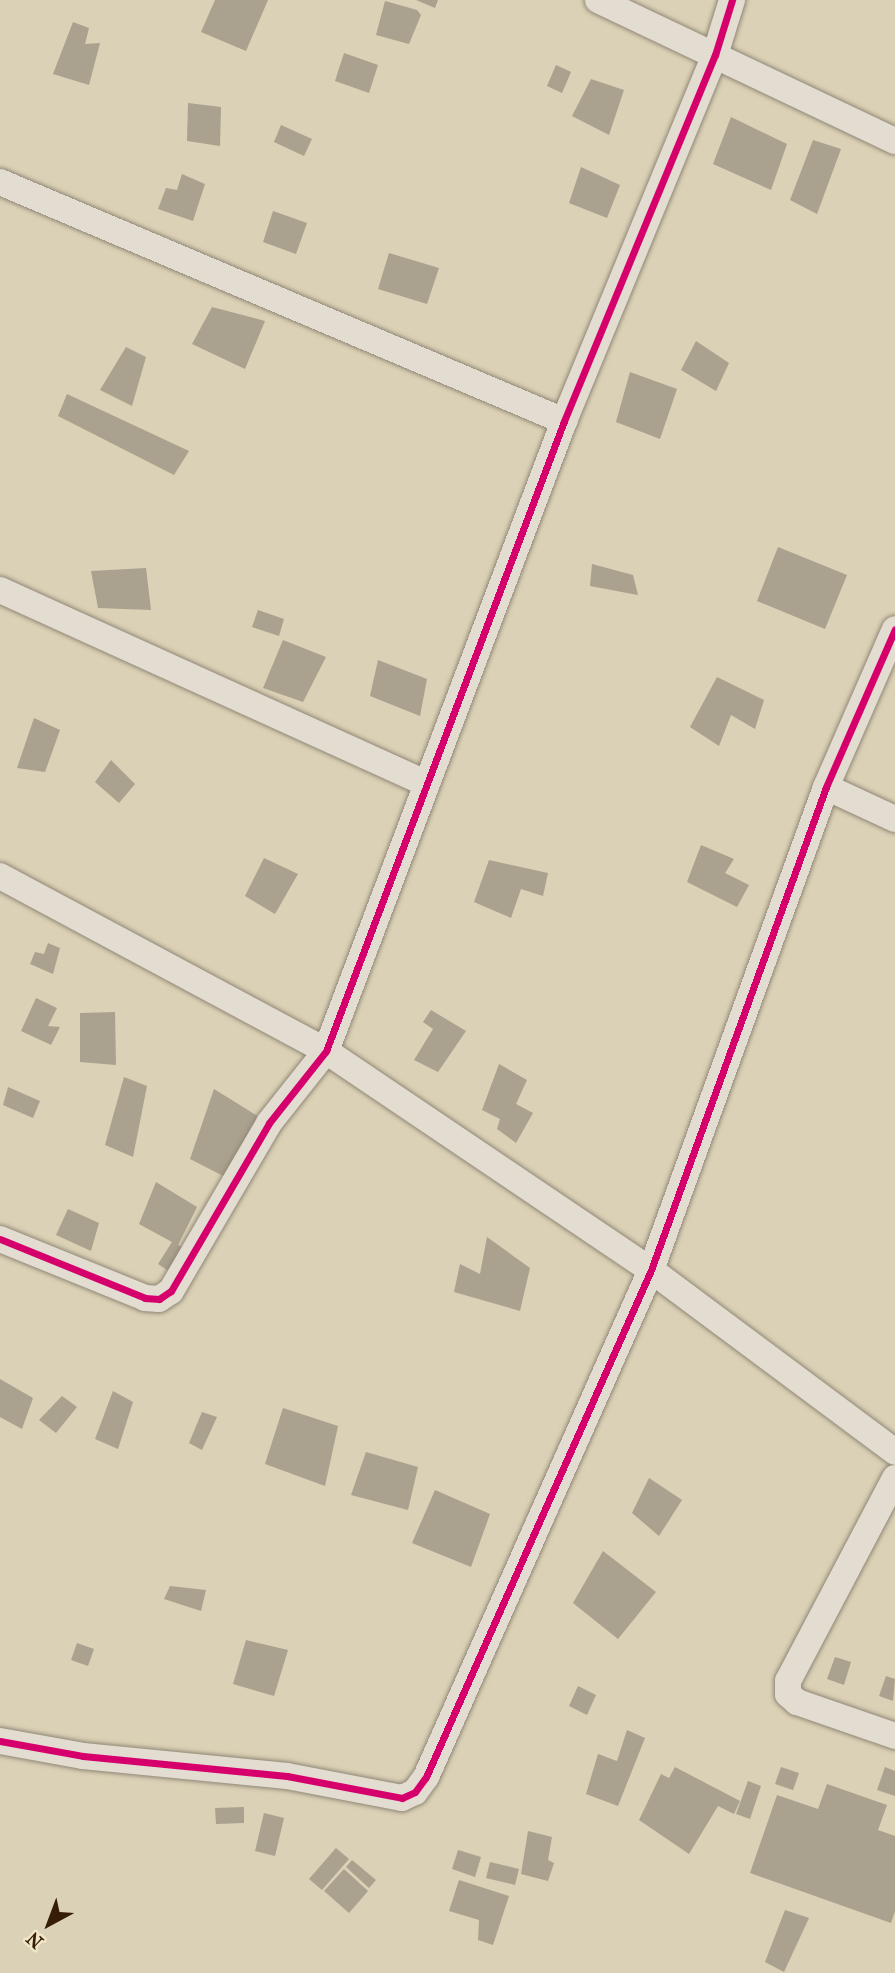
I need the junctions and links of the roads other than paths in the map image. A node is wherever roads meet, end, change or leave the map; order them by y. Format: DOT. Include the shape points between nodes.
graph roads {
  1 [pos="598,0"];
  2 [pos="732,0"];
  3 [pos="715,55"];
  4 [pos="895,141"];
  5 [pos="0,182"];
  6 [pos="564,421"];
  7 [pos="0,590"];
  8 [pos="895,629"];
  9 [pos="425,783"];
  10 [pos="826,787"];
  11 [pos="895,819"];
  12 [pos="0,876"];
  13 [pos="326,1051"];
  14 [pos="0,1239"];
  15 [pos="651,1270"];
  16 [pos="895,1451"];
  17 [pos="895,1478"];
  18 [pos="895,1736"];
  19 [pos="0,1741"];
  1 -- 3 [label="street"];
  2 -- 3 [label="street"];
  3 -- 4 [label="street"];
  3 -- 6 [label="street"];
  5 -- 6 [label="street"];
  6 -- 9 [label="street"];
  7 -- 9 [label="street"];
  8 -- 10 [label="street"];
  9 -- 13 [label="street"];
  10 -- 11 [label="street"];
  10 -- 15 [label="street"];
  12 -- 13 [label="street"];
  13 -- 14 [label="street" via="269,1123 172,1291 159,1299 145,1298"];
  13 -- 15 [label="street"];
  15 -- 16 [label="street"];
  15 -- 19 [label="street" via="426,1777 415,1792 402,1798 287,1776 83,1756"];
  17 -- 18 [label="street" via="788,1681 788,1694 797,1702"];
}
